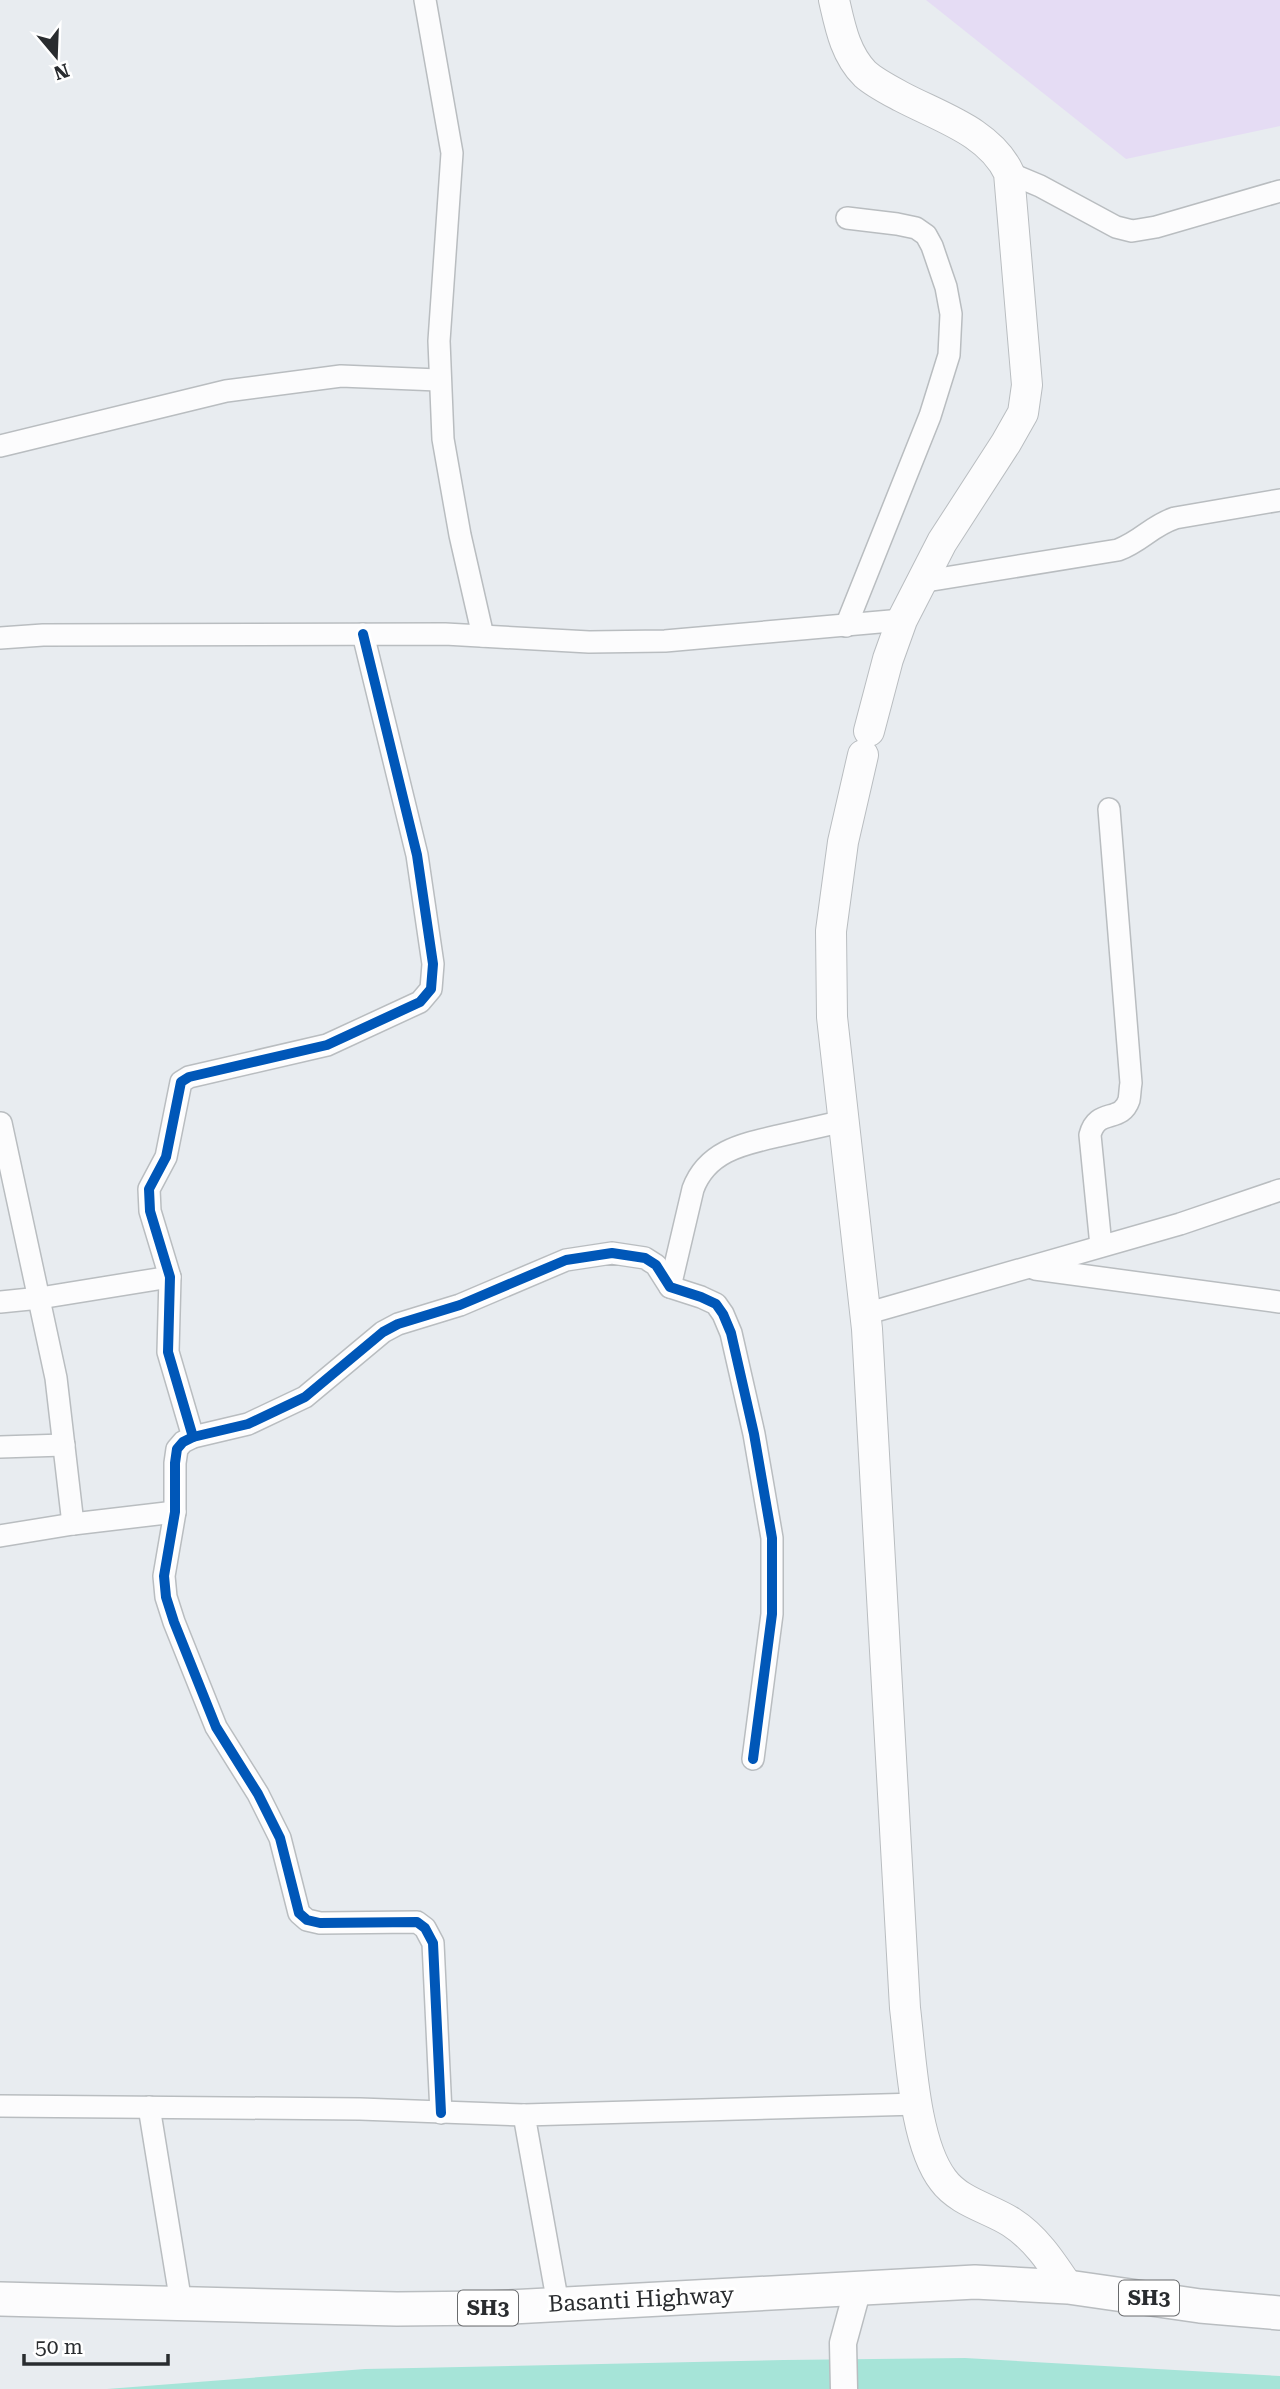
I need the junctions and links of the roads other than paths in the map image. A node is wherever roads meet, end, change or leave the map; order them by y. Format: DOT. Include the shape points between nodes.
graph roads {
  1 [pos="425,0"];
  2 [pos="834,0"];
  3 [pos="1009,173"];
  4 [pos="1280,191"];
  5 [pos="847,218"];
  6 [pos="439,380"];
  7 [pos="0,446"];
  8 [pos="1280,500"];
  9 [pos="920,582"];
  10 [pos="902,620"];
  11 [pos="846,626"];
  12 [pos="363,634"];
  13 [pos="483,636"];
  14 [pos="0,638"];
  15 [pos="1109,809"];
  16 [pos="844,1121"];
  17 [pos="1,1123"];
  18 [pos="1280,1190"];
  19 [pos="1101,1246"];
  20 [pos="1026,1268"];
  21 [pos="170,1277"];
  22 [pos="670,1287"];
  23 [pos="40,1298"];
  24 [pos="1280,1301"];
  25 [pos="0,1302"];
  26 [pos="865,1314"];
  27 [pos="193,1437"];
  28 [pos="64,1445"];
  29 [pos="0,1447"];
  30 [pos="175,1512"];
  31 [pos="73,1524"];
  32 [pos="0,1536"];
  33 [pos="753,1759"];
  34 [pos="918,2104"];
  35 [pos="0,2106"];
  36 [pos="149,2107"];
  37 [pos="441,2113"];
  38 [pos="524,2115"];
  39 [pos="1068,2287"];
  40 [pos="858,2288"];
  41 [pos="0,2298"];
  42 [pos="181,2303"];
  43 [pos="558,2304"];
  44 [pos="1280,2313"];
  45 [pos="844,2389"];
  1 -- 6 [label="street" via="452,153"];
  2 -- 3 [label="main road" via="842,34 865,74 985,140 1002,157"];
  3 -- 4 [label="street" via="1115,227 1132,231"];
  3 -- 9 [label="main road" via="1026,364 1023,413"];
  5 -- 11 [label="street" via="916,228 926,235 946,287 951,324 949,355 930,416"];
  6 -- 7 [label="street" via="341,376 226,391"];
  6 -- 13 [label="street" via="443,439"];
  8 -- 9 [label="street" via="1167,521 1118,550"];
  9 -- 10 [label="main road"];
  10 -- 11 [label="street"];
  10 -- 16 [label="main road" via="888,659 843,842 831,931 832,1017"];
  11 -- 13 [label="street" via="665,641"];
  12 -- 13 [label="street"];
  12 -- 14 [label="street"];
  12 -- 21 [label="street" via="417,855 433,964 431,989 420,1002 327,1045 181,1082 166,1157 149,1189 150,1211"];
  15 -- 19 [label="street" via="1131,1083 1123,1110 1098,1118 1090,1135"];
  16 -- 22 [label="street" via="737,1146 712,1160 693,1189"];
  16 -- 26 [label="main road"];
  17 -- 23 [label="street"];
  18 -- 19 [label="street"];
  19 -- 20 [label="street"];
  20 -- 24 [label="street"];
  20 -- 26 [label="street"];
  21 -- 23 [label="street"];
  21 -- 27 [label="street" via="168,1352"];
  22 -- 27 [label="street" via="656,1265 645,1258 612,1253 566,1261 460,1305 398,1324 305,1397 248,1424"];
  22 -- 33 [label="street" via="716,1304 723,1314 756,1447 772,1538 772,1614"];
  23 -- 25 [label="street"];
  23 -- 28 [label="street"];
  26 -- 34 [label="main road" via="905,2008"];
  27 -- 30 [label="street" via="177,1449"];
  28 -- 29 [label="street"];
  28 -- 31 [label="street"];
  30 -- 31 [label="street"];
  30 -- 37 [label="street" via="164,1576 170,1610 216,1727 281,1838 299,1913 320,1923 417,1922 433,1943"];
  31 -- 32 [label="street"];
  34 -- 38 [label="street"];
  34 -- 39 [label="main road" via="928,2152 943,2181 1011,2222 1036,2243"];
  35 -- 36 [label="street"];
  36 -- 37 [label="street"];
  36 -- 42 [label="street"];
  37 -- 38 [label="street"];
  38 -- 43 [label="street"];
  39 -- 40 [label="main road, Basanti Highway / SH3" via="975,2282"];
  39 -- 44 [label="main road, Basanti Highway / SH3"];
  40 -- 43 [label="main road, Basanti Highway / SH3"];
  40 -- 45 [label="street" via="844,2343"];
  41 -- 42 [label="main road, Basanti Highway / SH3"];
  42 -- 43 [label="main road, Basanti Highway / SH3" via="397,2309"];
}
